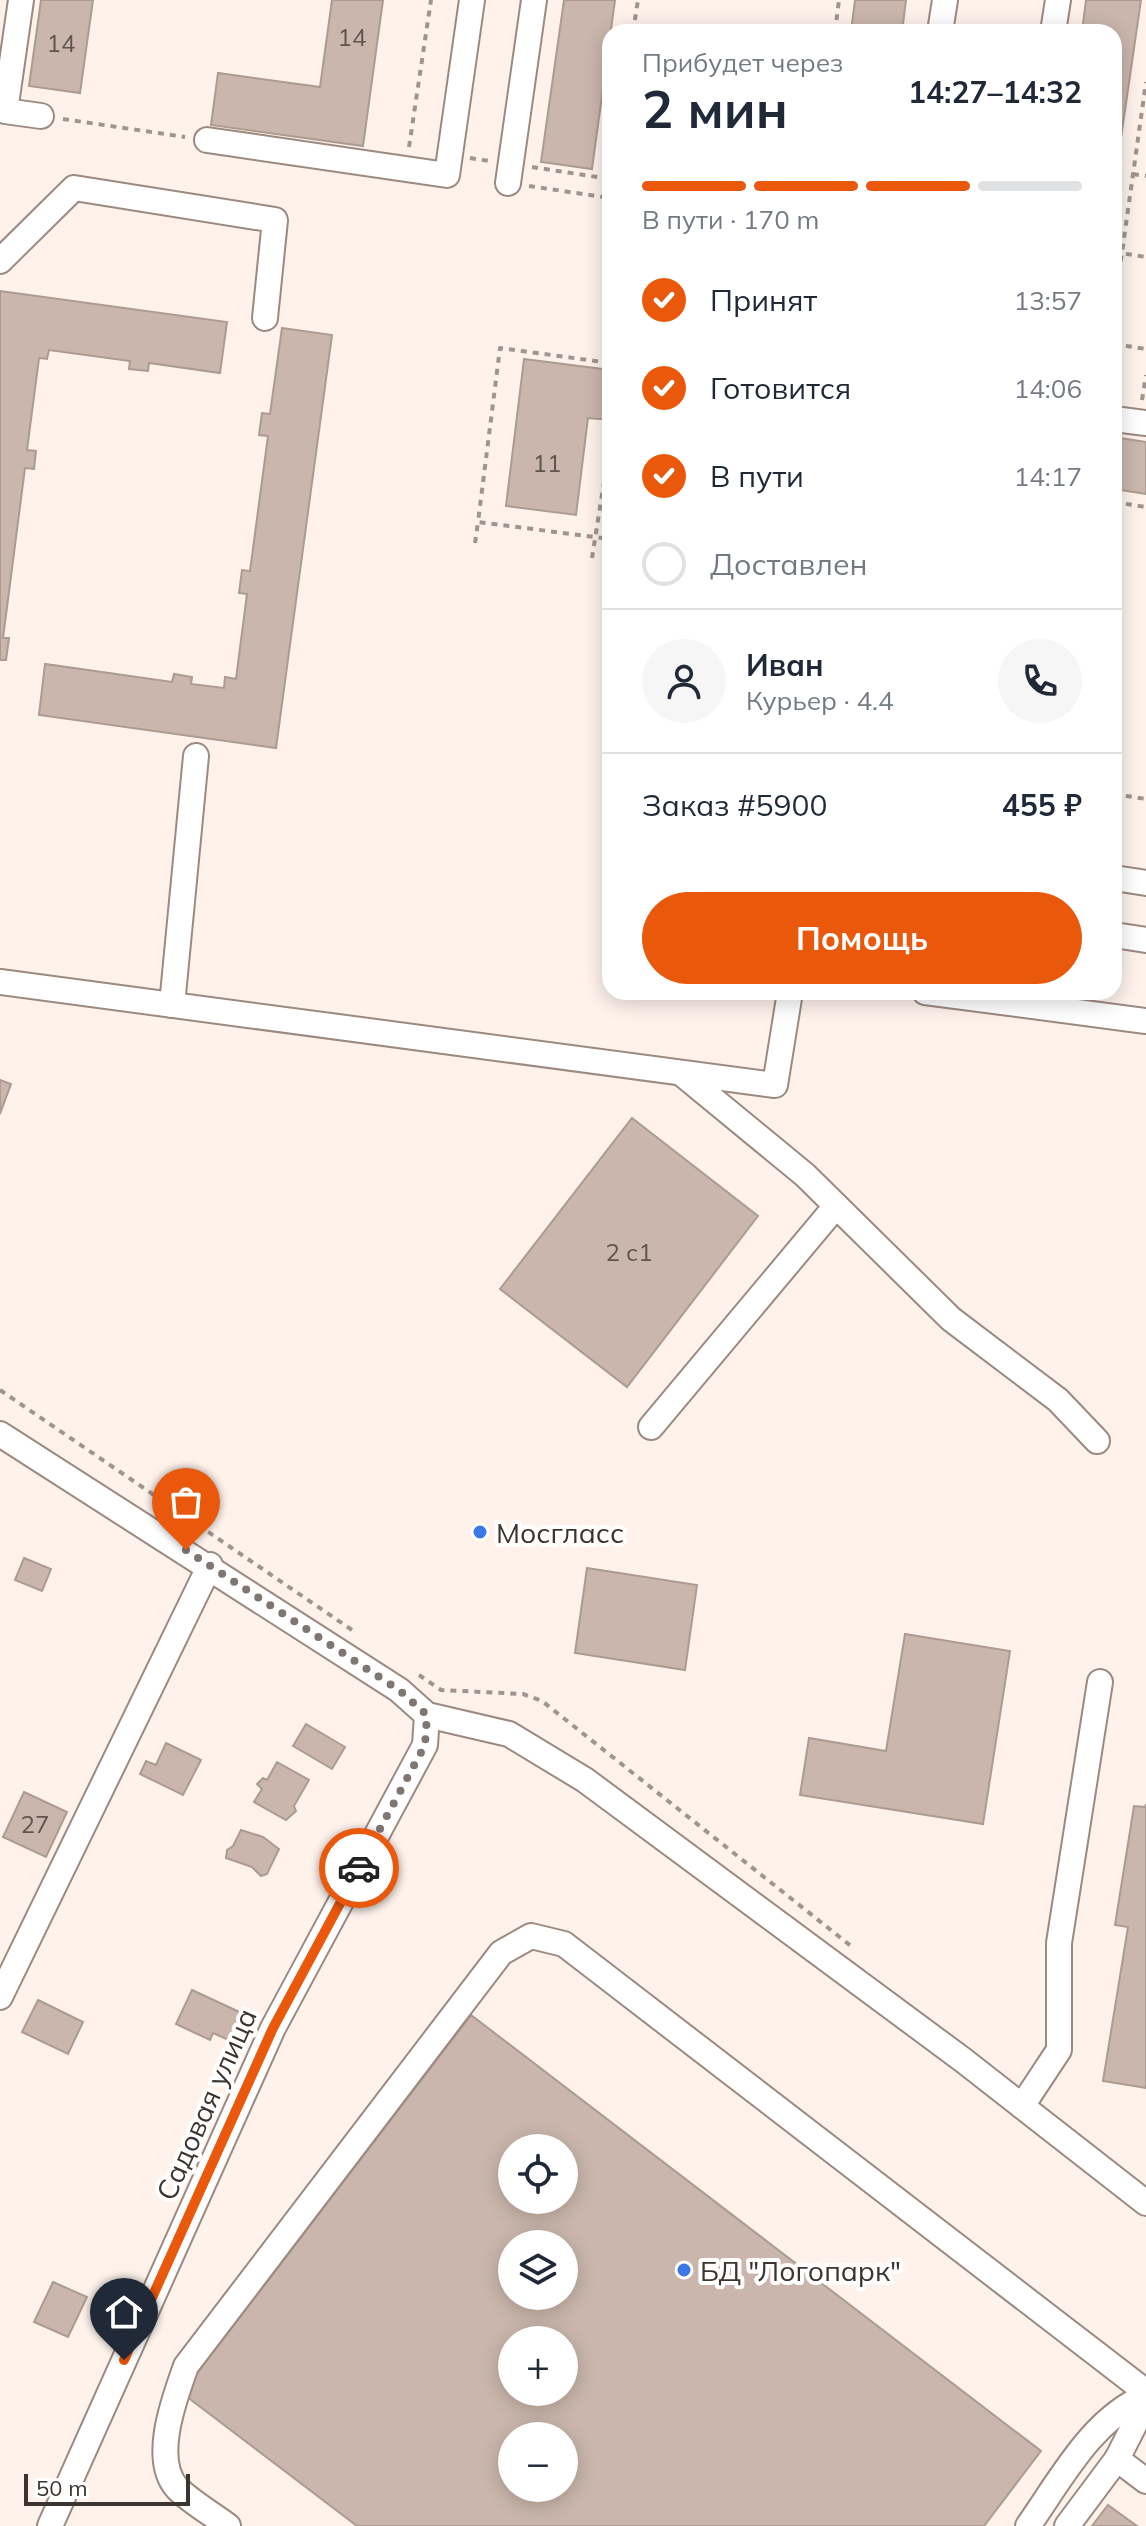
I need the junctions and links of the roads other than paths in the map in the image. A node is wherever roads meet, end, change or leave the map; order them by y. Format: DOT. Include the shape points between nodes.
graph roads {
  1 [pos="21,0"];
  2 [pos="472,0"];
  3 [pos="534,0"];
  4 [pos="945,0"];
  5 [pos="1058,0"];
  6 [pos="941,24"];
  7 [pos="1054,24"];
  8 [pos="41,116"];
  9 [pos="207,140"];
  10 [pos="508,183"];
  11 [pos="0,261"];
  12 [pos="265,318"];
  13 [pos="1122,420"];
  14 [pos="1146,423"];
  15 [pos="196,756"];
  16 [pos="1122,879"];
  17 [pos="1146,883"];
  18 [pos="1122,936"];
  19 [pos="1146,940"];
  20 [pos="0,982"];
  21 [pos="789,1000"];
  22 [pos="986,1000"];
  23 [pos="172,1005"];
  24 [pos="1146,1021"];
  25 [pos="679,1072"];
  26 [pos="836,1206"];
  27 [pos="651,1427"];
  28 [pos="0,1434"];
  29 [pos="1097,1441"];
  30 [pos="210,1565"];
  31 [pos="1100,1682"];
  32 [pos="427,1715"];
  33 [pos="0,1997"];
  34 [pos="1022,2106"];
  35 [pos="1146,2203"];
  36 [pos="1146,2397"];
  37 [pos="1117,2459"];
  38 [pos="1146,2481"];
  39 [pos="50,2526"];
  40 [pos="228,2526"];
  41 [pos="1028,2526"];
  42 [pos="1067,2526"];
  1 -- 8 [label="street" via="5,111"];
  2 -- 9 [label="street" via="447,175"];
  3 -- 10 [label="street"];
  4 -- 6 [label="street"];
  5 -- 7 [label="street"];
  11 -- 12 [label="street" via="74,188 275,220"];
  13 -- 14 [label="street"];
  15 -- 23 [label="street"];
  16 -- 17 [label="street"];
  18 -- 19 [label="street"];
  20 -- 23 [label="street"];
  21 -- 25 [label="street" via="775,1085"];
  22 -- 24 [label="street"];
  23 -- 25 [label="street"];
  25 -- 26 [label="street"];
  26 -- 27 [label="street"];
  26 -- 29 [label="street" via="951,1319 1058,1400"];
  28 -- 30 [label="street"];
  30 -- 32 [label="street" via="399,1690"];
  30 -- 33 [label="street"];
  31 -- 34 [label="street" via="1059,1943 1059,2050"];
  32 -- 34 [label="street" via="509,1734 585,1780"];
  32 -- 39 [label="street, Садовая улица" via="425,1745 273,2028"];
  34 -- 35 [label="street"];
  36 -- 37 [label="street"];
  36 -- 40 [label="street" via="564,1944 531,1936 501,1953 186,2366 169,2412 165,2452 175,2486"];
  36 -- 41 [label="street" via="1119,2408 1093,2436"];
  37 -- 38 [label="street"];
  37 -- 42 [label="street"];
}
